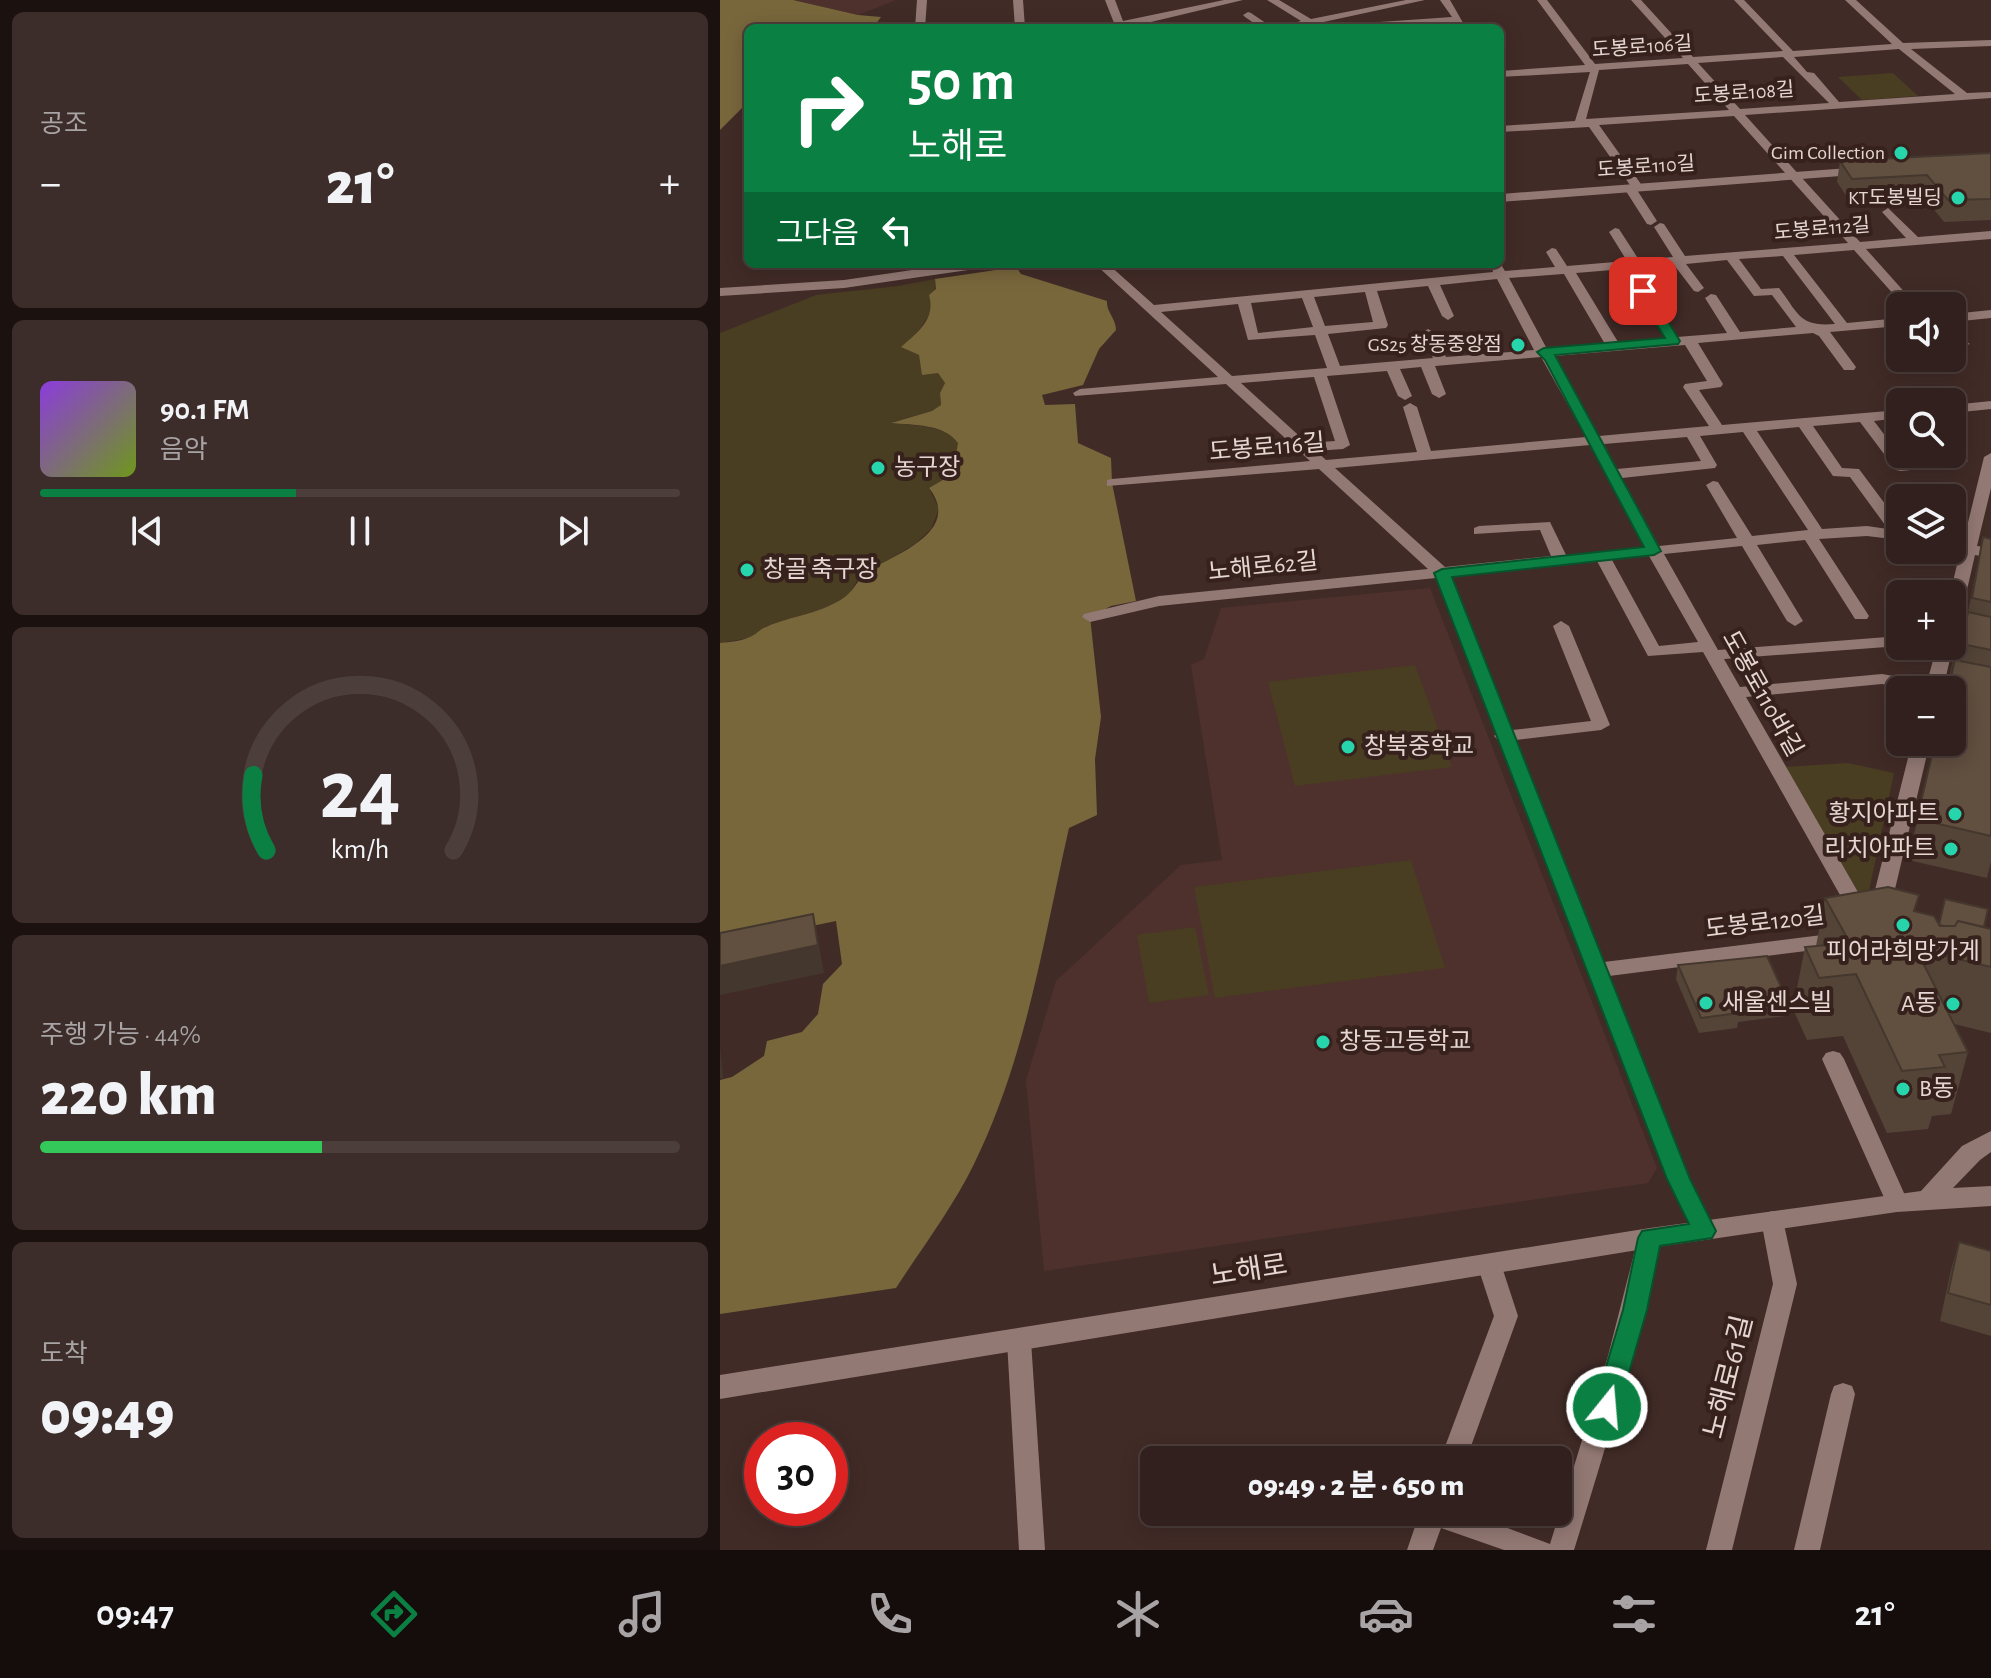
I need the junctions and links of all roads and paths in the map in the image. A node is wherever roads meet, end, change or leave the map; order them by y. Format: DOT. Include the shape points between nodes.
graph roads {
  1 [pos="922,0"];
  2 [pos="1018,0"];
  3 [pos="1110,0"];
  4 [pos="1175,0"];
  5 [pos="1238,0"];
  6 [pos="1272,0"];
  7 [pos="1420,0"];
  8 [pos="1445,0"];
  9 [pos="1542,0"];
  10 [pos="1636,0"];
  11 [pos="1739,0"];
  12 [pos="1850,0"];
  13 [pos="1347,6"];
  14 [pos="1189,9"];
  15 [pos="1357,13"];
  16 [pos="1248,15"];
  17 [pos="1154,16"];
  18 [pos="1309,22"];
  19 [pos="920,24"];
  20 [pos="1020,24"];
  21 [pos="1120,24"];
  22 [pos="1124,24"];
  23 [pos="1165,24"];
  24 [pos="1262,24"];
  25 [pos="1300,24"];
  26 [pos="1363,24"];
  27 [pos="1461,24"];
  28 [pos="1827,35"];
  29 [pos="1991,43"];
  30 [pos="1901,46"];
  31 [pos="1842,50"];
  32 [pos="1787,55"];
  33 [pos="1690,61"];
  34 [pos="1592,68"];
  35 [pos="1504,74"];
  36 [pos="1991,95"];
  37 [pos="1964,96"];
  38 [pos="1836,105"];
  39 [pos="1736,112"];
  40 [pos="1586,123"];
  41 [pos="1504,129"];
  42 [pos="1885,170"];
  43 [pos="1794,176"];
  44 [pos="1634,188"];
  45 [pos="1504,198"];
  46 [pos="1888,212"];
  47 [pos="1615,232"];
  48 [pos="1991,235"];
  49 [pos="1916,242"];
  50 [pos="1856,247"];
  51 [pos="1552,252"];
  52 [pos="1786,252"];
  53 [pos="1731,257"];
  54 [pos="1680,261"];
  55 [pos="1632,265"];
  56 [pos="954,268"];
  57 [pos="1105,268"];
  58 [pos="1498,269"];
  59 [pos="1565,270"];
  60 [pos="1432,281"];
  61 [pos="1369,286"];
  62 [pos="1698,288"];
  63 [pos="720,292"];
  64 [pos="1306,292"];
  65 [pos="1898,292"];
  66 [pos="1711,298"];
  67 [pos="1243,299"];
  68 [pos="1151,309"];
  69 [pos="1991,314"];
  70 [pos="1448,316"];
  71 [pos="1966,317"];
  72 [pos="1886,326"];
  73 [pos="1844,327"];
  74 [pos="1813,329"];
  75 [pos="1320,330"];
  76 [pos="1428,333"];
  77 [pos="1736,336"];
  78 [pos="1689,340"];
  79 [pos="1673,341"];
  80 [pos="1613,346"];
  81 [pos="1544,352"];
  82 [pos="1441,361"];
  83 [pos="1426,362"];
  84 [pos="1391,365"];
  85 [pos="1849,367"];
  86 [pos="1327,371"];
  87 [pos="1226,380"];
  88 [pos="1080,393"];
  89 [pos="1439,394"];
  90 [pos="1991,405"];
  91 [pos="1966,408"];
  92 [pos="1886,415"];
  93 [pos="1863,416"];
  94 [pos="1803,422"];
  95 [pos="1747,427"];
  96 [pos="1718,430"];
  97 [pos="1691,432"];
  98 [pos="1593,441"];
  99 [pos="1886,447"];
  100 [pos="1302,448"];
  101 [pos="1425,456"];
  102 [pos="1991,457"];
  103 [pos="1322,466"];
  104 [pos="1612,474"];
  105 [pos="1112,483"];
  106 [pos="1713,485"];
  107 [pos="1987,489"];
  108 [pos="1886,516"];
  109 [pos="1479,531"];
  110 [pos="1886,533"];
  111 [pos="1814,535"];
  112 [pos="1745,541"];
  113 [pos="1966,548"];
  114 [pos="1970,549"];
  115 [pos="1654,551"];
  116 [pos="1991,553"];
  117 [pos="1602,555"];
  118 [pos="1560,560"];
  119 [pos="1442,573"];
  120 [pos="1962,580"];
  121 [pos="1861,616"];
  122 [pos="1090,617"];
  123 [pos="1795,621"];
  124 [pos="1561,626"];
  125 [pos="1886,642"];
  126 [pos="1711,651"];
  127 [pos="1886,680"];
  128 [pos="1734,693"];
  129 [pos="1503,736"];
  130 [pos="1917,756"];
  131 [pos="1865,932"];
  132 [pos="1599,970"];
  133 [pos="1833,1059"];
  134 [pos="1991,1140"];
  135 [pos="1991,1196"];
  136 [pos="1929,1198"];
  137 [pos="1964,1199"];
  138 [pos="1897,1202"];
  139 [pos="1991,1206"];
  140 [pos="1772,1220"];
  141 [pos="1704,1231"];
  142 [pos="1650,1238"];
  143 [pos="1489,1264"];
  144 [pos="1019,1341"];
  145 [pos="720,1387"];
  146 [pos="1843,1394"];
  147 [pos="1458,1446"];
  148 [pos="1428,1526"];
  149 [pos="1472,1526"];
  150 [pos="1032,1550"];
  151 [pos="1420,1550"];
  152 [pos="1539,1550"];
  153 [pos="1561,1550"];
  154 [pos="1719,1550"];
  155 [pos="1807,1550"];
  1 -- 19 [label="street"];
  2 -- 20 [label="street"];
  3 -- 21 [label="street"];
  4 -- 14 [label="street"];
  5 -- 14 [label="street"];
  6 -- 18 [label="street"];
  7 -- 15 [label="street"];
  8 -- 27 [label="street"];
  9 -- 34 [label="street"];
  10 -- 33 [label="street"];
  11 -- 32 [label="street" via="1788,50"];
  12 -- 30 [label="street"];
  13 -- 15 [label="street"];
  14 -- 17 [label="street"];
  15 -- 18 [label="street"];
  15 -- 26 [label="street"];
  16 -- 24 [label="street"];
  17 -- 22 [label="street"];
  17 -- 23 [label="street"];
  18 -- 25 [label="street"];
  28 -- 31 [label="street"];
  29 -- 30 [label="street, 도봉로106길"];
  30 -- 31 [label="street, 도봉로106길"];
  30 -- 37 [label="street"];
  31 -- 32 [label="street, 도봉로106길"];
  32 -- 33 [label="street, 도봉로106길"];
  32 -- 38 [label="street"];
  33 -- 34 [label="street, 도봉로106길"];
  33 -- 39 [label="street"];
  34 -- 35 [label="street, 도봉로106길"];
  34 -- 40 [label="street" via="1580,121"];
  36 -- 37 [label="street, 도봉로108길"];
  37 -- 38 [label="street, 도봉로108길"];
  38 -- 39 [label="street, 도봉로108길"];
  39 -- 40 [label="street, 도봉로108길"];
  39 -- 43 [label="street"];
  40 -- 41 [label="street, 도봉로108길"];
  40 -- 44 [label="street" via="1593,125"];
  42 -- 43 [label="street, 도봉로110길"];
  43 -- 44 [label="street, 도봉로110길"];
  43 -- 50 [label="street"];
  44 -- 45 [label="street, 도봉로110길"];
  44 -- 54 [label="street"];
  46 -- 49 [label="street, 도봉로112길"];
  47 -- 55 [label="street"];
  48 -- 49 [label="street, 도봉로112길"];
  49 -- 50 [label="street, 도봉로112길"];
  50 -- 52 [label="street, 도봉로112길"];
  50 -- 65 [label="street"];
  51 -- 59 [label="street"];
  52 -- 53 [label="street, 도봉로112길"];
  52 -- 73 [label="street"];
  53 -- 54 [label="street, 도봉로112길"];
  53 -- 74 [label="street" via="1758,293 1775,291 1801,325"];
  54 -- 55 [label="street, 도봉로112길"];
  54 -- 62 [label="street"];
  55 -- 59 [label="street, 도봉로112길"];
  55 -- 79 [label="street"];
  56 -- 63 [label="street" via="844,284"];
  57 -- 68 [label="street"];
  58 -- 59 [label="street, 도봉로112길"];
  58 -- 60 [label="street, 도봉로112길"];
  58 -- 81 [label="street, 도봉로110바길"];
  59 -- 80 [label="street"];
  60 -- 61 [label="street, 도봉로112길"];
  60 -- 70 [label="street"];
  61 -- 64 [label="street, 도봉로112길"];
  61 -- 75 [label="street" via="1381,325"];
  64 -- 67 [label="street, 도봉로112길"];
  64 -- 75 [label="street"];
  66 -- 77 [label="street"];
  67 -- 68 [label="street, 도봉로112길"];
  67 -- 75 [label="street" via="1253,337"];
  68 -- 87 [label="street"];
  69 -- 71 [label="street"];
  72 -- 73 [label="street"];
  73 -- 74 [label="street"];
  74 -- 77 [label="street"];
  74 -- 85 [label="street" via="1824,333"];
  75 -- 86 [label="street"];
  76 -- 82 [label="street"];
  77 -- 78 [label="street"];
  78 -- 79 [label="street"];
  78 -- 96 [label="street" via="1716,384 1690,387"];
  79 -- 80 [label="street"];
  80 -- 81 [label="street"];
  81 -- 82 [label="street"];
  81 -- 98 [label="street, 도봉로110바길"];
  82 -- 83 [label="street"];
  83 -- 84 [label="street"];
  83 -- 89 [label="street"];
  84 -- 86 [label="street"];
  84 -- 101 [label="street"];
  86 -- 87 [label="street"];
  86 -- 100 [label="street" via="1343,445"];
  87 -- 88 [label="street"];
  87 -- 100 [label="street"];
  90 -- 91 [label="street"];
  92 -- 93 [label="street, 도봉로116길"];
  93 -- 94 [label="street, 도봉로116길"];
  93 -- 99 [label="street"];
  94 -- 95 [label="street, 도봉로116길"];
  94 -- 108 [label="street" via="1838,473 1854,472"];
  95 -- 96 [label="street, 도봉로116길"];
  95 -- 111 [label="street"];
  96 -- 97 [label="street, 도봉로116길"];
  97 -- 98 [label="street, 도봉로116길"];
  97 -- 104 [label="street" via="1710,465"];
  98 -- 101 [label="street, 도봉로116길"];
  98 -- 104 [label="street, 도봉로110바길"];
  100 -- 103 [label="street"];
  101 -- 103 [label="street, 도봉로116길"];
  102 -- 107 [label="street"];
  103 -- 105 [label="street, 도봉로116길"];
  103 -- 119 [label="street"];
  104 -- 115 [label="street, 도봉로110바길"];
  106 -- 112 [label="street"];
  107 -- 114 [label="street"];
  109 -- 118 [label="street" via="1545,525"];
  110 -- 111 [label="street, 노해로62길"];
  111 -- 112 [label="street, 노해로62길"];
  111 -- 121 [label="street"];
  112 -- 115 [label="street, 노해로62길"];
  112 -- 123 [label="street"];
  113 -- 114 [label="street"];
  114 -- 116 [label="street"];
  114 -- 120 [label="street"];
  115 -- 117 [label="street, 노해로62길"];
  115 -- 126 [label="street, 도봉로110바길"];
  117 -- 118 [label="street, 노해로62길"];
  117 -- 126 [label="street" via="1654,652"];
  118 -- 119 [label="street, 노해로62길"];
  119 -- 122 [label="street, 노해로62길" via="1159,601"];
  119 -- 129 [label="street"];
  124 -- 129 [label="street" via="1601,725"];
  125 -- 126 [label="street"];
  126 -- 128 [label="street, 도봉로110바길"];
  127 -- 128 [label="street"];
  128 -- 131 [label="street, 도봉로110바길"];
  129 -- 132 [label="street"];
  130 -- 131 [label="street"];
  131 -- 132 [label="street, 도봉로120길"];
  132 -- 141 [label="street" via="1678,1179"];
  133 -- 138 [label="street"];
  134 -- 136 [label="street" via="1971,1153"];
  135 -- 137 [label="street, 노해로"];
  136 -- 137 [label="street, 노해로"];
  136 -- 138 [label="street, 노해로"];
  137 -- 139 [label="street"];
  138 -- 140 [label="street, 노해로"];
  140 -- 141 [label="street, 노해로"];
  140 -- 154 [label="street, 노해로61길" via="1785,1284"];
  141 -- 142 [label="street, 노해로"];
  142 -- 143 [label="street, 노해로"];
  142 -- 153 [label="street" via="1616,1378"];
  143 -- 144 [label="street, 노해로"];
  143 -- 147 [label="street" via="1506,1316"];
  144 -- 145 [label="street, 노해로"];
  144 -- 150 [label="street"];
  146 -- 155 [label="street"];
  148 -- 151 [label="street"];
  149 -- 152 [label="street"];
}
